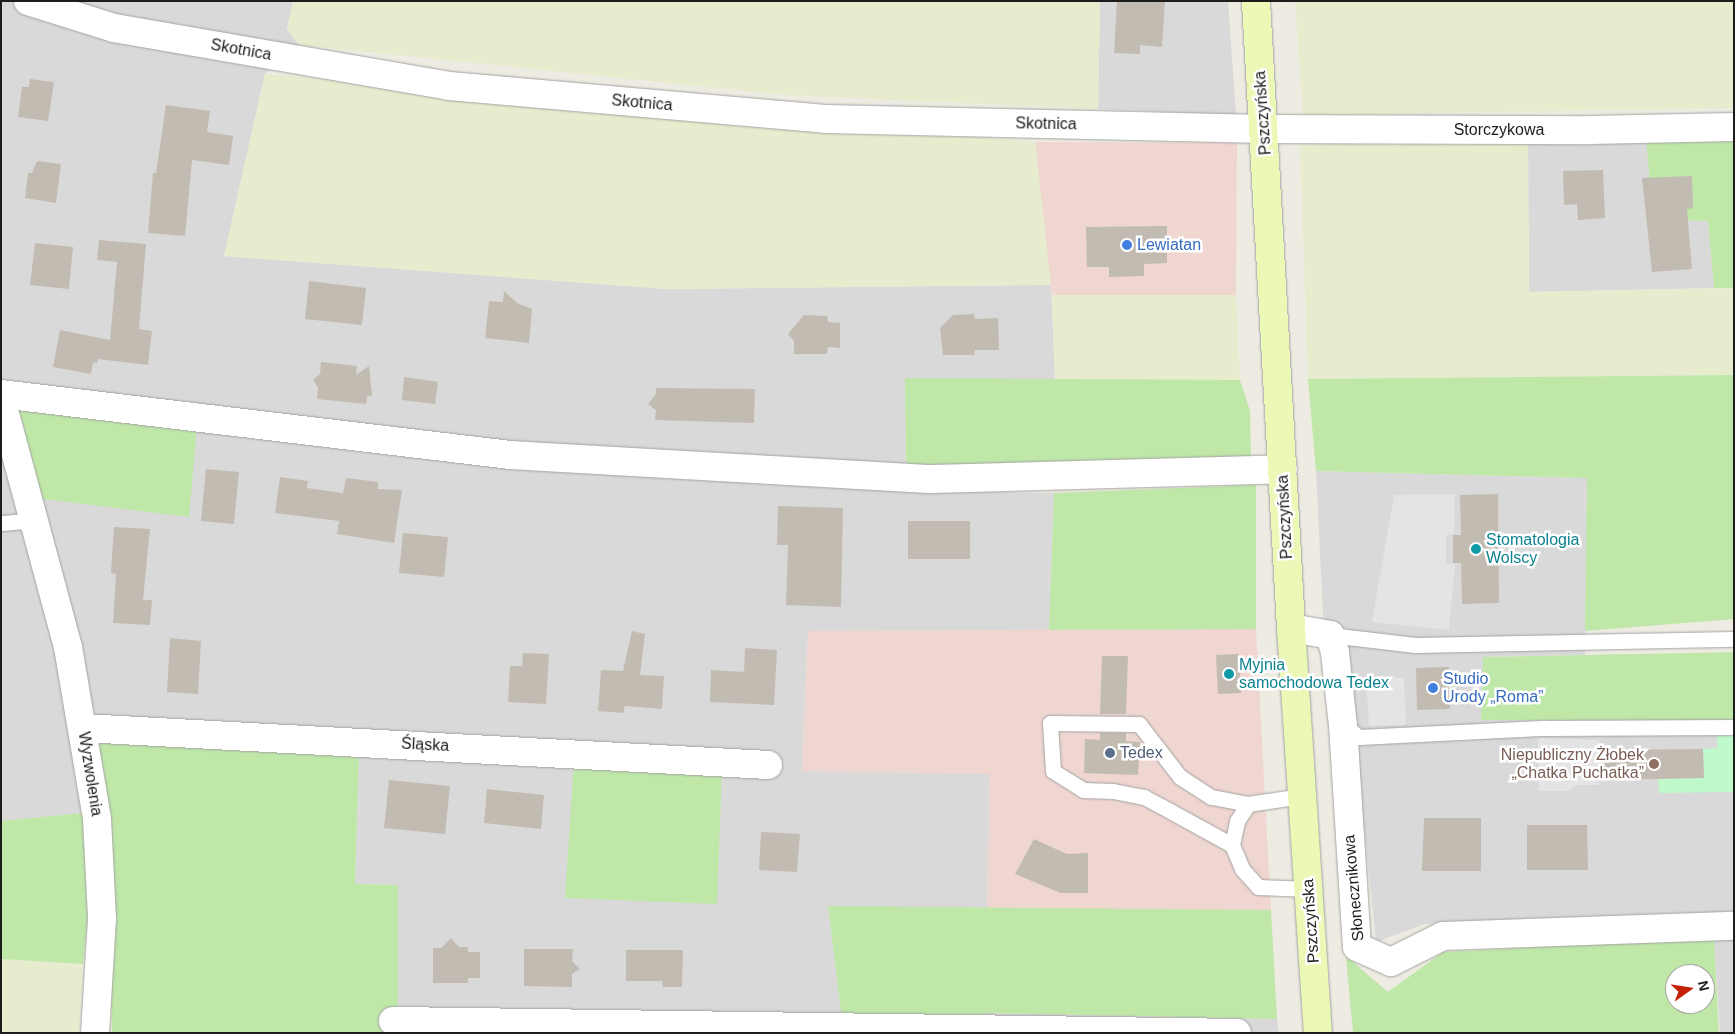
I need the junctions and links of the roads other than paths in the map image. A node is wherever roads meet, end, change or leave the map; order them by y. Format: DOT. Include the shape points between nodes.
graph roads {
  1 [pos="28,1"];
  2 [pos="1256,1"];
  3 [pos="1734,127"];
  4 [pos="1265,129"];
  5 [pos="1,394"];
  6 [pos="1,399"];
  7 [pos="1283,469"];
  8 [pos="34,520"];
  9 [pos="1,523"];
  10 [pos="1291,628"];
  11 [pos="1330,635"];
  12 [pos="1734,639"];
  13 [pos="1343,725"];
  14 [pos="1734,727"];
  15 [pos="83,728"];
  16 [pos="768,765"];
  17 [pos="1302,796"];
  18 [pos="1248,804"];
  19 [pos="1232,845"];
  20 [pos="1309,889"];
  21 [pos="1734,926"];
  22 [pos="393,1021"];
  23 [pos="95,1033"];
  24 [pos="1236,1033"];
  25 [pos="1318,1033"];
  1 -- 4 [label="street, Skotnica" via="114,28 449,86 826,119"];
  2 -- 4 [label="main road, Pszczyńska"];
  3 -- 4 [label="street, Storczykowa"];
  4 -- 7 [label="main road, Pszczyńska"];
  5 -- 7 [label="street" via="510,455 932,479"];
  6 -- 8 [label="street, Wyzwolenia"];
  7 -- 10 [label="main road, Pszczyńska"];
  8 -- 9 [label="lane"];
  8 -- 15 [label="street, Wyzwolenia" via="68,647"];
  10 -- 11 [label="street"];
  10 -- 17 [label="main road, Pszczyńska"];
  11 -- 12 [label="lane" via="1415,645"];
  11 -- 13 [label="street, Słonecznikowa"];
  13 -- 14 [label="lane" via="1359,736 1546,728"];
  13 -- 21 [label="street, Słonecznikowa" via="1357,947 1391,962 1444,936"];
  15 -- 16 [label="street, Śląska"];
  15 -- 23 [label="street, Wyzwolenia" via="97,819 102,919"];
  17 -- 18 [label="lane"];
  17 -- 20 [label="main road, Pszczyńska"];
  18 -- 19 [label="lane" via="1237,821"];
  18 -- 19 [label="lane" via="1211,798 1180,777 1139,724 1050,723 1053,771 1083,790 1144,797"];
  19 -- 20 [label="lane" via="1242,869 1258,887"];
  20 -- 25 [label="main road, Pszczyńska"];
  22 -- 24 [label="street"];
}
